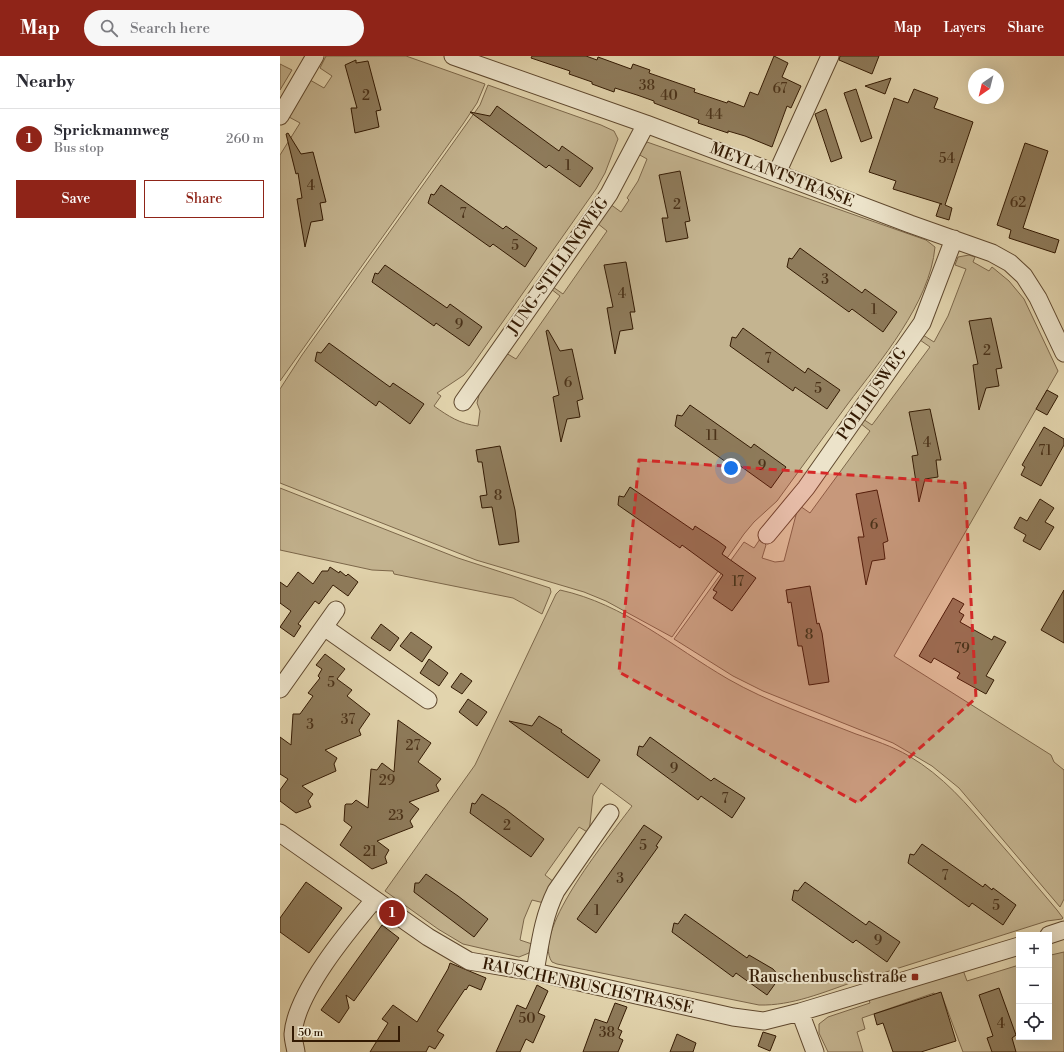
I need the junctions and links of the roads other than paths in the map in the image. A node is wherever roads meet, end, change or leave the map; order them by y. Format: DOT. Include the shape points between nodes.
graph roads {
  1 [pos="315,56"];
  2 [pos="453,56"];
  3 [pos="830,56"];
  4 [pos="280,116"];
  5 [pos="646,124"];
  6 [pos="777,173"];
  7 [pos="954,239"];
  8 [pos="1064,353"];
  9 [pos="463,402"];
  10 [pos="767,535"];
  11 [pos="336,610"];
  12 [pos="324,627"];
  13 [pos="280,689"];
  14 [pos="428,700"];
  15 [pos="610,813"];
  16 [pos="280,833"];
  17 [pos="374,900"];
  18 [pos="1064,930"];
  19 [pos="1052,934"];
  20 [pos="1016,947"];
  21 [pos="535,972"];
  22 [pos="800,1012"];
  23 [pos="287,1034"];
  24 [pos="296,1052"];
  25 [pos="815,1052"];
  1 -- 4 [label="street"];
  2 -- 5 [label="street, MEYLANTSTRASSE"];
  3 -- 6 [label="street"];
  5 -- 6 [label="street, MEYLANTSTRASSE"];
  5 -- 9 [label="street, JUNG-STILLINGWEG" via="609,194"];
  6 -- 7 [label="street, MEYLANTSTRASSE"];
  7 -- 8 [label="street, MEYLANTSTRASSE" via="992,253 1010,263 1024,276 1038,298"];
  7 -- 10 [label="street, POLLIUSWEG" via="922,322 806,488"];
  11 -- 12 [label="street"];
  12 -- 13 [label="street"];
  12 -- 14 [label="street"];
  15 -- 21 [label="street" via="549,905"];
  16 -- 17 [label="street, RAUSCHENBUSCHSTRASSE"];
  17 -- 21 [label="street, RAUSCHENBUSCHSTRASSE" via="428,937 470,961"];
  17 -- 23 [label="street" via="353,925 315,980"];
  18 -- 19 [label="street"];
  20 -- 22 [label="street, RAUSCHENBUSCHSTRASSE"];
  21 -- 22 [label="street, RAUSCHENBUSCHSTRASSE" via="733,1017 764,1021"];
  22 -- 25 [label="street"];
  23 -- 24 [label="street"];
}
